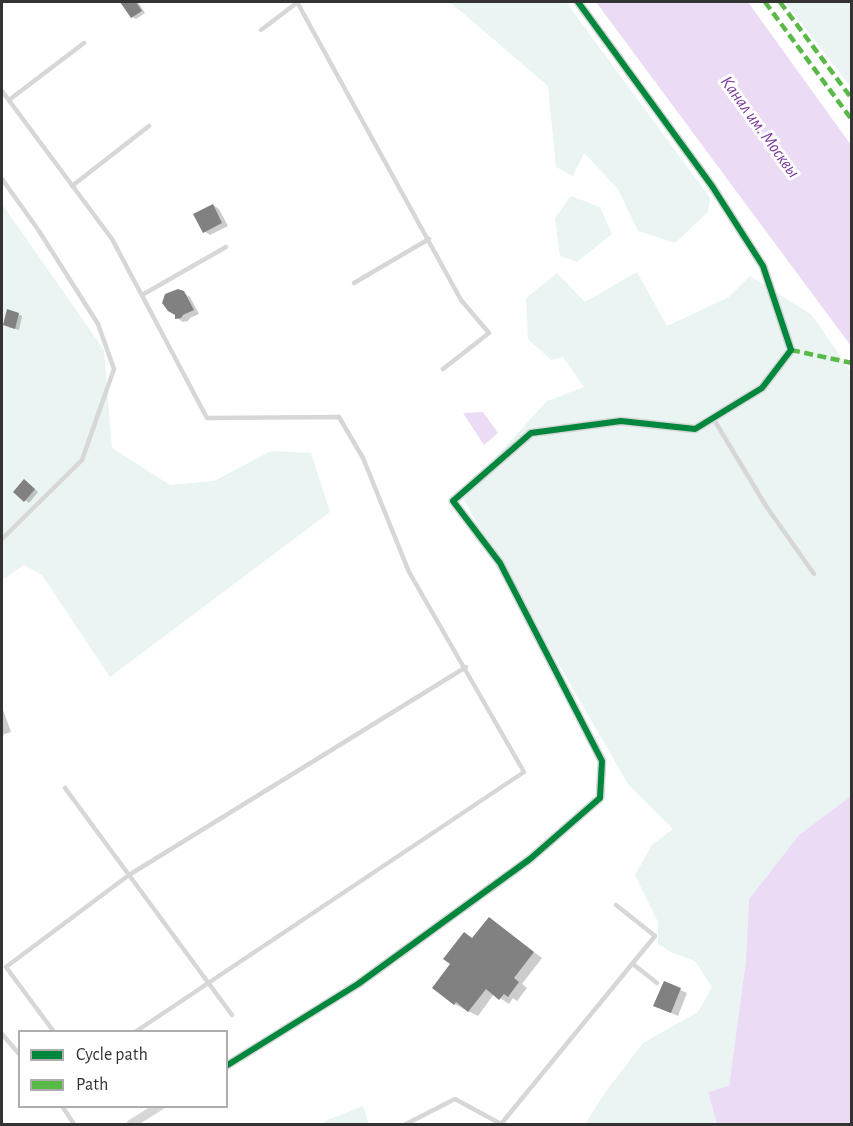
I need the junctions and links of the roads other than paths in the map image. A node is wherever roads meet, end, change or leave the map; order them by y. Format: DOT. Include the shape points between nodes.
graph roads {
  1 [pos="298,2"];
  2 [pos="578,2"];
  3 [pos="261,30"];
  4 [pos="84,43"];
  5 [pos="2,91"];
  6 [pos="9,100"];
  7 [pos="148,126"];
  8 [pos="2,179"];
  9 [pos="72,186"];
  10 [pos="429,239"];
  11 [pos="226,247"];
  12 [pos="354,283"];
  13 [pos="142,295"];
  14 [pos="443,369"];
  15 [pos="713,418"];
  16 [pos="2,539"];
  17 [pos="813,574"];
  18 [pos="465,667"];
  19 [pos="65,788"];
  20 [pos="129,875"];
  21 [pos="616,905"];
  22 [pos="633,964"];
  23 [pos="207,982"];
  24 [pos="657,983"];
  25 [pos="232,1015"];
  26 [pos="53,1030"];
  27 [pos="138,1030"];
  28 [pos="2,1035"];
  29 [pos="18,1053"];
  30 [pos="228,1064"];
  31 [pos="63,1108"];
  32 [pos="158,1108"];
  33 [pos="74,1125"];
  34 [pos="131,1125"];
  35 [pos="406,1125"];
  1 -- 3 [label="lane"];
  1 -- 10 [label="lane"];
  2 -- 15 [label="street" via="712,186 763,266 791,350 762,388"];
  4 -- 6 [label="lane"];
  5 -- 6 [label="lane"];
  6 -- 9 [label="lane"];
  7 -- 9 [label="lane"];
  8 -- 16 [label="lane" via="98,324 114,369 82,460"];
  9 -- 13 [label="lane" via="112,239"];
  10 -- 12 [label="lane"];
  10 -- 14 [label="lane" via="461,300 489,333"];
  11 -- 13 [label="lane"];
  13 -- 18 [label="lane" via="207,418 339,417 363,458 409,572"];
  15 -- 17 [label="lane"];
  15 -- 30 [label="street" via="695,429 621,421 531,433 453,501 500,563 602,761 600,798 530,858 358,984"];
  18 -- 20 [label="lane"];
  18 -- 23 [label="lane" via="524,772"];
  19 -- 20 [label="lane"];
  20 -- 23 [label="lane"];
  20 -- 26 [label="lane" via="6,967"];
  21 -- 22 [label="lane" via="656,936"];
  22 -- 24 [label="lane"];
  22 -- 35 [label="lane" via="501,1125 455,1098"];
  23 -- 25 [label="lane"];
  23 -- 27 [label="lane"];
  28 -- 29 [label="lane"];
  31 -- 33 [label="lane"];
  32 -- 34 [label="street"];
}
